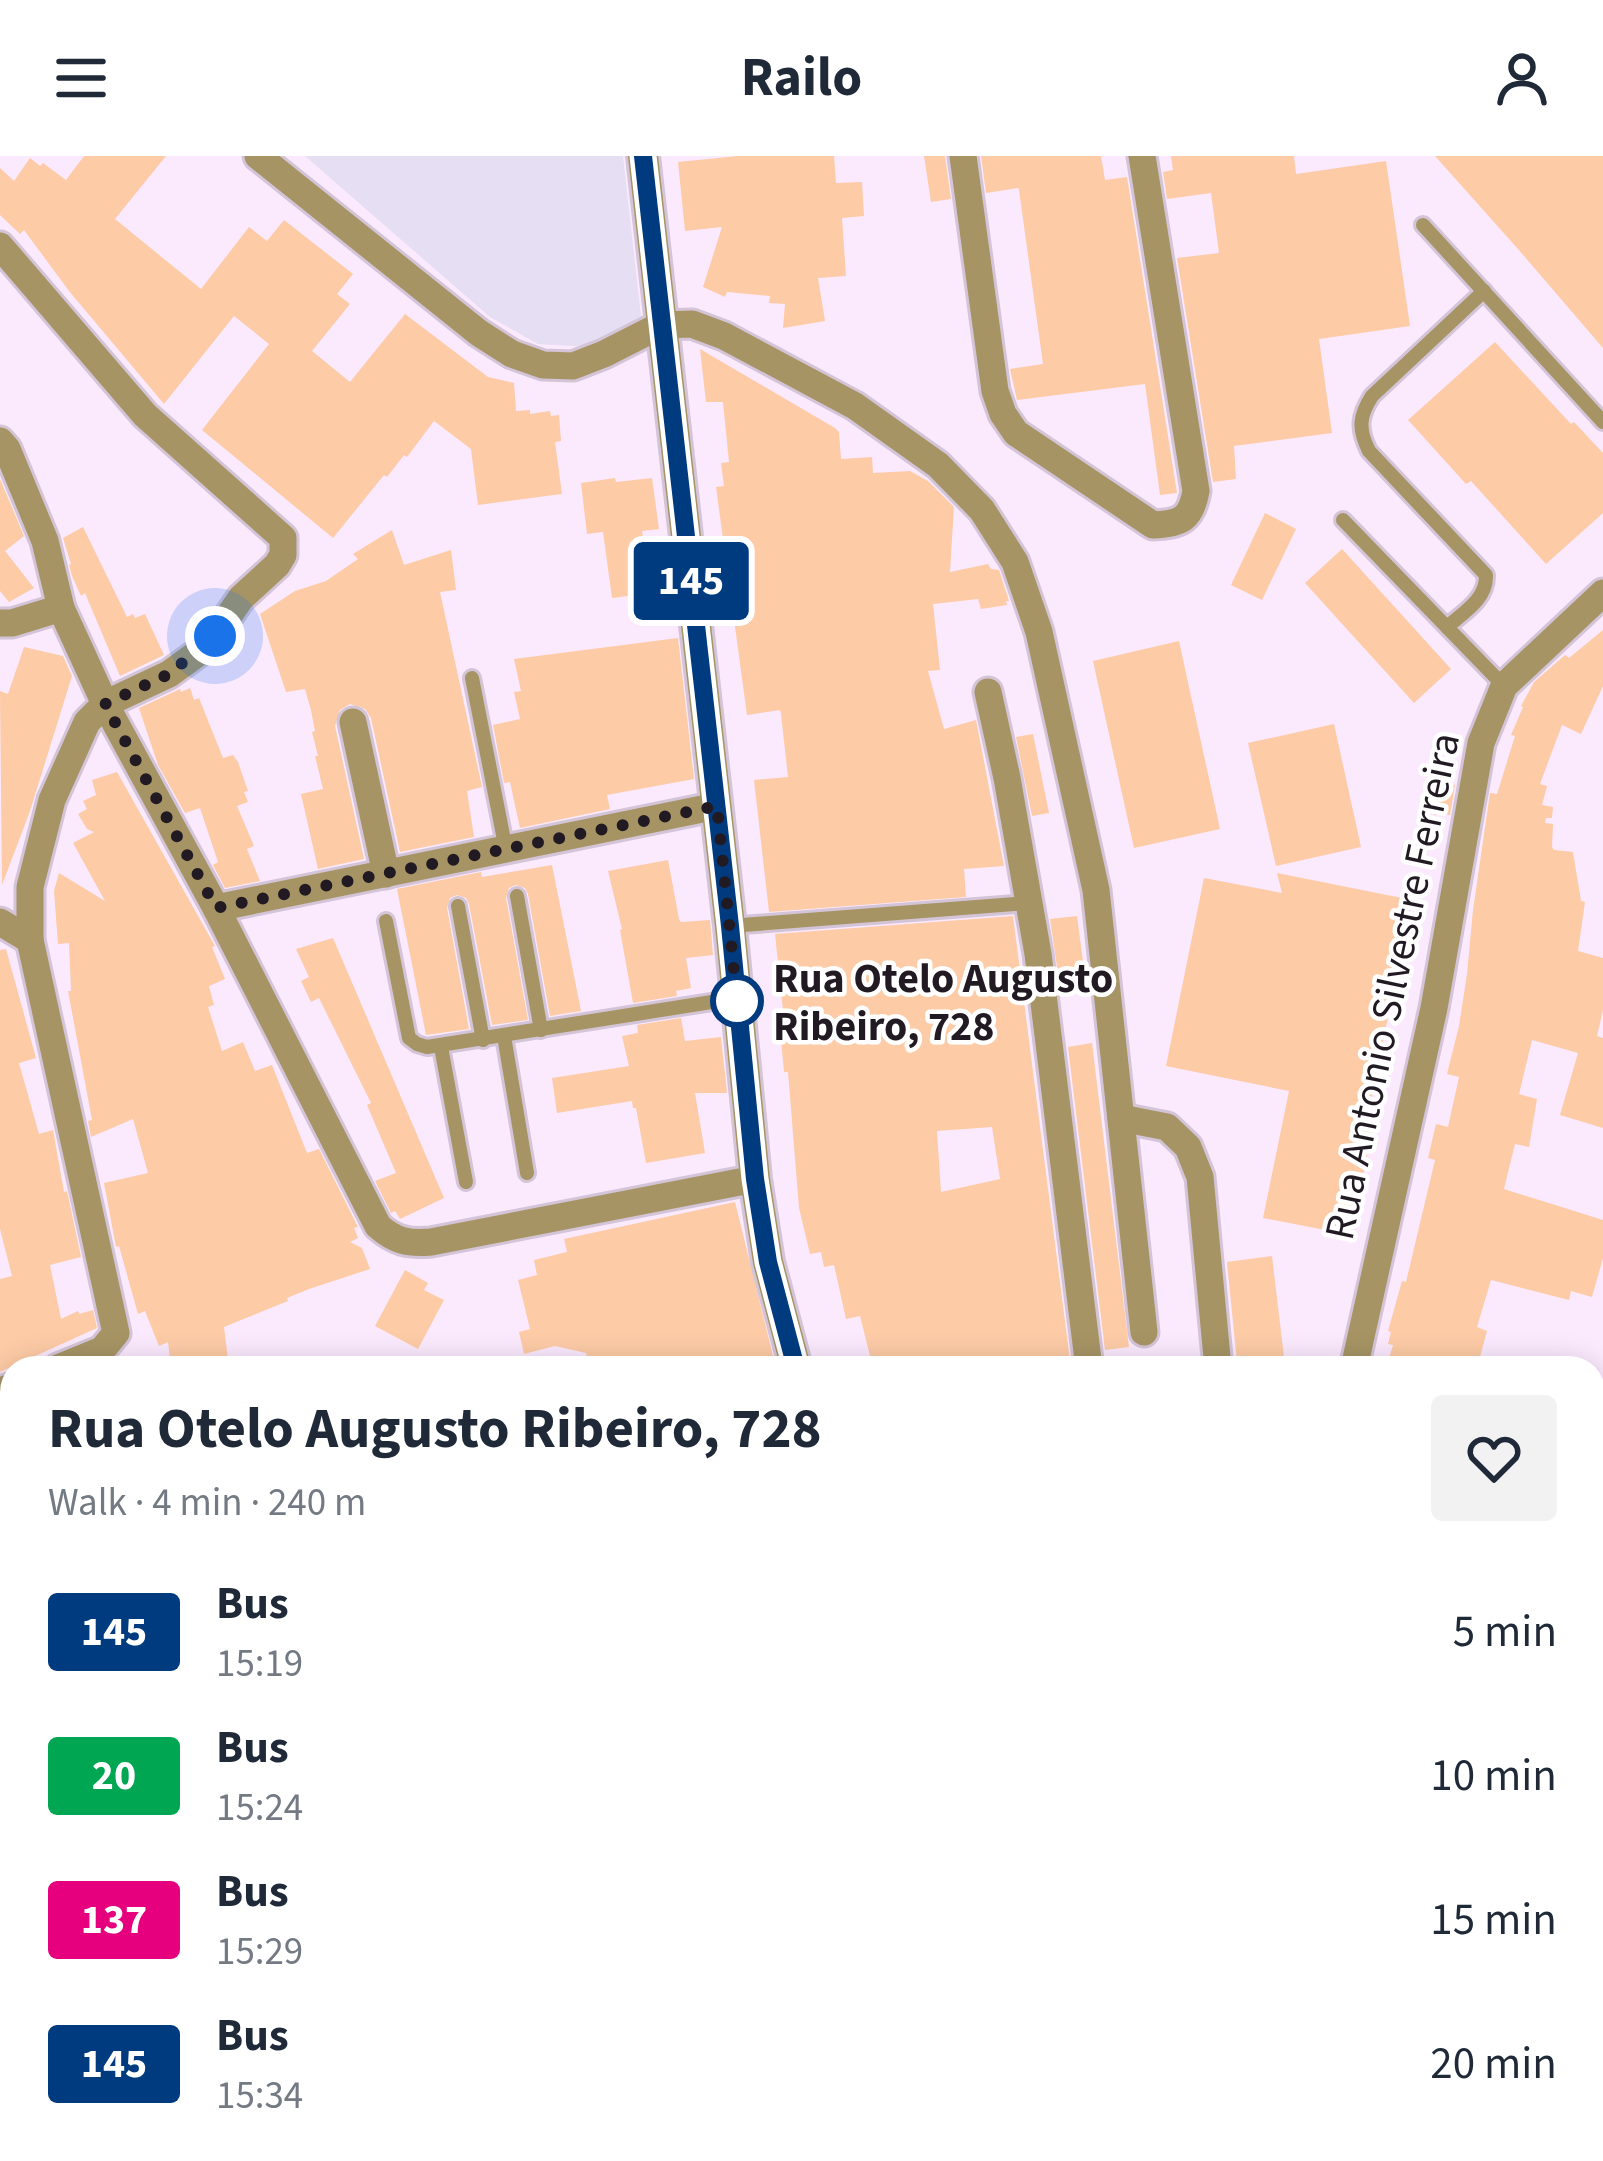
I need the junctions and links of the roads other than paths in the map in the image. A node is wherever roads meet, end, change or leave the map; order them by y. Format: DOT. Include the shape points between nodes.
graph roads {
  1 [pos="258,156"];
  2 [pos="643,156"];
  3 [pos="963,156"];
  4 [pos="1142,156"];
  5 [pos="1423,225"];
  6 [pos="0,246"];
  7 [pos="1484,292"];
  8 [pos="661,325"];
  9 [pos="1603,422"];
  10 [pos="0,441"];
  11 [pos="1343,520"];
  12 [pos="1603,593"];
  13 [pos="61,608"];
  14 [pos="0,622"];
  15 [pos="1448,628"];
  16 [pos="472,678"];
  17 [pos="1504,686"];
  18 [pos="988,692"];
  19 [pos="105,704"];
  20 [pos="353,722"];
  21 [pos="717,806"];
  22 [pos="506,850"];
  23 [pos="386,874"];
  24 [pos="517,896"];
  25 [pos="1029,903"];
  26 [pos="458,906"];
  27 [pos="216,908"];
  28 [pos="386,921"];
  29 [pos="0,922"];
  30 [pos="730,926"];
  31 [pos="30,940"];
  32 [pos="737,998"];
  33 [pos="541,1030"];
  34 [pos="504,1036"];
  35 [pos="483,1040"];
  36 [pos="441,1047"];
  37 [pos="1120,1118"];
  38 [pos="527,1173"];
  39 [pos="755,1179"];
  40 [pos="466,1182"];
  41 [pos="1144,1331"];
  42 [pos="87,1356"];
  43 [pos="793,1356"];
  44 [pos="1088,1356"];
  45 [pos="1217,1356"];
  46 [pos="1357,1356"];
  1 -- 8 [label="street" via="512,354 573,366"];
  2 -- 8 [label="street"];
  3 -- 4 [label="street" via="1003,414 1016,433 1153,525 1186,517 1196,490"];
  5 -- 7 [label="lane"];
  6 -- 19 [label="street" via="145,415 283,538 277,565 198,652"];
  7 -- 9 [label="lane"];
  7 -- 15 [label="lane" via="1361,414 1370,451 1486,575 1482,596"];
  8 -- 21 [label="street"];
  8 -- 37 [label="street" via="692,324 724,336 855,406 938,465 982,510 1015,562 1039,632 1096,890"];
  10 -- 13 [label="street" via="45,541"];
  11 -- 15 [label="lane"];
  12 -- 17 [label="street, Rua Antonio Silvestre Ferreira"];
  13 -- 14 [label="street"];
  13 -- 19 [label="street"];
  15 -- 17 [label="lane"];
  16 -- 22 [label="lane"];
  17 -- 46 [label="street, Rua Antonio Silvestre Ferreira" via="1481,743 1434,1008"];
  18 -- 25 [label="street"];
  19 -- 27 [label="street"];
  19 -- 31 [label="street" via="87,722 52,800 30,887"];
  20 -- 23 [label="street"];
  21 -- 22 [label="street"];
  21 -- 30 [label="street"];
  22 -- 23 [label="street"];
  23 -- 27 [label="street"];
  24 -- 33 [label="lane"];
  25 -- 30 [label="lane"];
  25 -- 44 [label="street"];
  26 -- 35 [label="lane"];
  27 -- 39 [label="street" via="378,1226 392,1238 431,1242"];
  28 -- 36 [label="lane" via="409,1038"];
  29 -- 31 [label="street"];
  30 -- 32 [label="street"];
  31 -- 42 [label="street" via="116,1334"];
  32 -- 33 [label="lane"];
  32 -- 39 [label="street"];
  33 -- 34 [label="lane"];
  34 -- 35 [label="lane"];
  34 -- 38 [label="lane"];
  35 -- 36 [label="lane"];
  36 -- 40 [label="lane"];
  37 -- 41 [label="street"];
  37 -- 45 [label="street" via="1167,1127 1188,1147 1200,1177"];
  39 -- 43 [label="street"];
}
